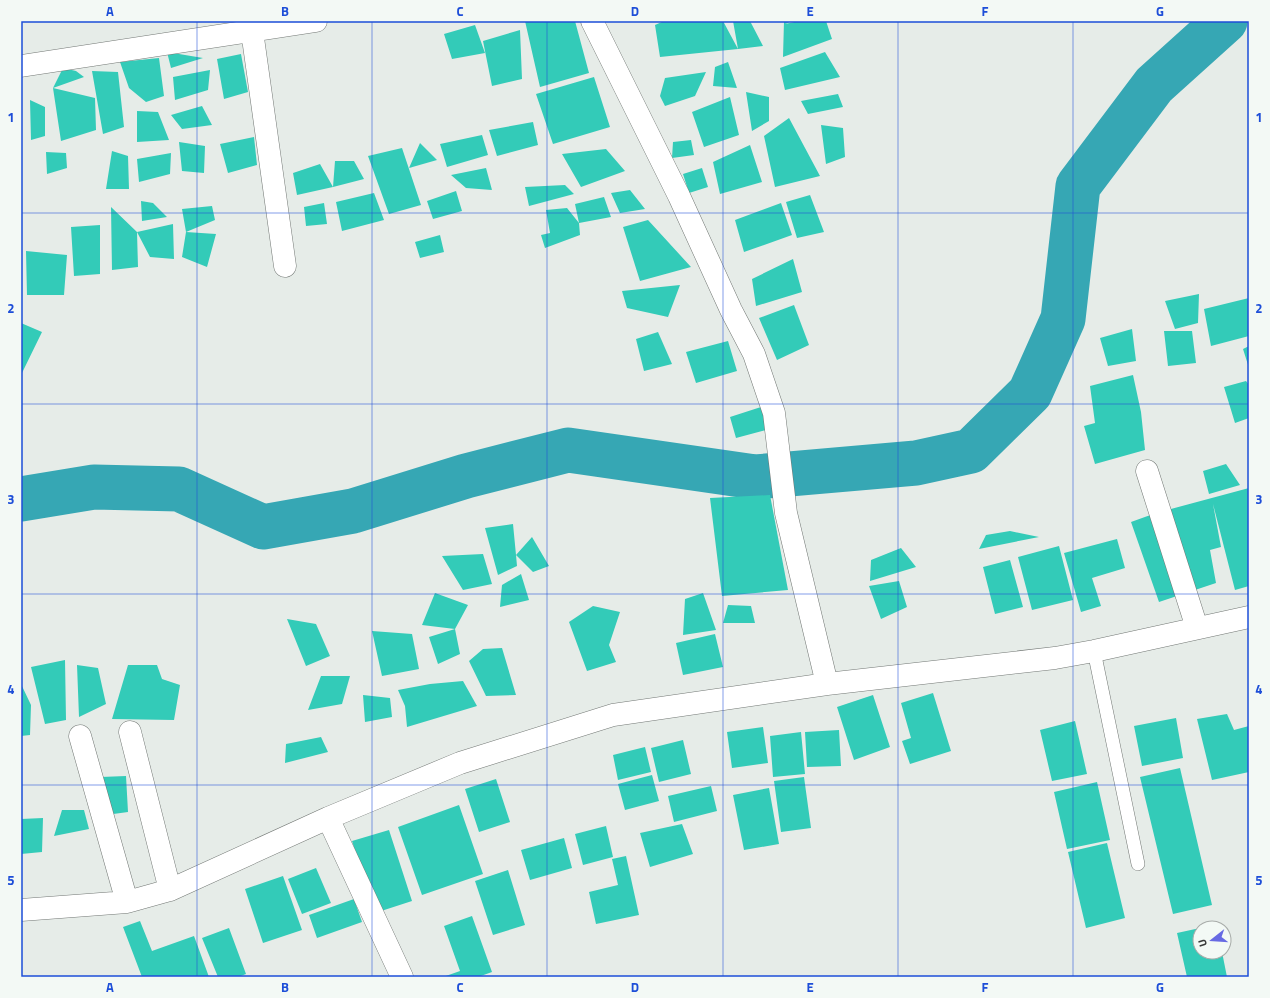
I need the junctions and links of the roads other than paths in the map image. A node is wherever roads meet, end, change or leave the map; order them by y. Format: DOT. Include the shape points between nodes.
graph roads {
  1 [pos="316,21"];
  2 [pos="592,21"];
  3 [pos="252,31"];
  4 [pos="21,66"];
  5 [pos="285,266"];
  6 [pos="1147,471"];
  7 [pos="1249,617"];
  8 [pos="1197,628"];
  9 [pos="1094,651"];
  10 [pos="827,684"];
  11 [pos="130,732"];
  12 [pos="80,736"];
  13 [pos="328,818"];
  14 [pos="1138,864"];
  15 [pos="170,890"];
  16 [pos="127,902"];
  17 [pos="21,910"];
  18 [pos="402,977"];
  1 -- 3 [label="street"];
  2 -- 10 [label="street" via="754,354 774,413 786,513"];
  3 -- 4 [label="street"];
  3 -- 5 [label="street"];
  6 -- 8 [label="street"];
  7 -- 8 [label="street"];
  8 -- 9 [label="street"];
  9 -- 10 [label="street" via="1055,658"];
  9 -- 14 [label="lane"];
  10 -- 13 [label="street" via="614,715 460,763"];
  11 -- 15 [label="street"];
  12 -- 16 [label="street"];
  13 -- 15 [label="street"];
  13 -- 18 [label="street"];
  15 -- 16 [label="street"];
  16 -- 17 [label="street"];
}
